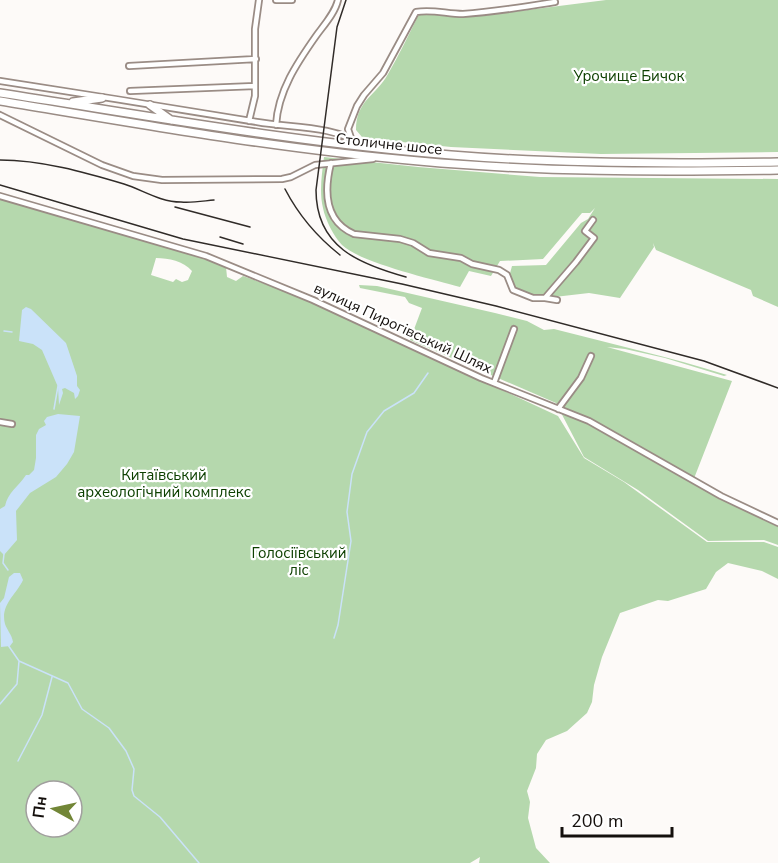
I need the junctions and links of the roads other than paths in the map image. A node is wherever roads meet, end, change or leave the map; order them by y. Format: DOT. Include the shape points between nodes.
graph roads {
  1 [pos="259,0"];
  2 [pos="276,0"];
  3 [pos="292,0"];
  4 [pos="338,0"];
  5 [pos="555,2"];
  6 [pos="256,59"];
  7 [pos="129,66"];
  8 [pos="0,81"];
  9 [pos="255,86"];
  10 [pos="130,91"];
  11 [pos="0,93"];
  12 [pos="102,98"];
  13 [pos="0,101"];
  14 [pos="64,103"];
  15 [pos="150,105"];
  16 [pos="0,115"];
  17 [pos="173,121"];
  18 [pos="249,121"];
  19 [pos="350,122"];
  20 [pos="276,125"];
  21 [pos="336,133"];
  22 [pos="351,138"];
  23 [pos="365,147"];
  24 [pos="380,158"];
  25 [pos="778,162"];
  26 [pos="331,163"];
  27 [pos="778,170"];
  28 [pos="0,196"];
  29 [pos="593,220"];
  30 [pos="545,298"];
  31 [pos="557,300"];
  32 [pos="514,329"];
  33 [pos="591,356"];
  34 [pos="494,383"];
  35 [pos="558,409"];
  36 [pos="0,422"];
  37 [pos="12,424"];
  38 [pos="778,523"];
  1 -- 6 [label="street"];
  2 -- 3 [label="street"];
  4 -- 20 [label="street" via="285,86"];
  5 -- 19 [label="street" via="484,13 417,12"];
  6 -- 7 [label="street"];
  6 -- 9 [label="street"];
  8 -- 12 [label="street"];
  9 -- 10 [label="street"];
  9 -- 18 [label="street"];
  11 -- 14 [label="highway, Столичне шосе"];
  12 -- 14 [label="highway"];
  12 -- 15 [label="street"];
  13 -- 24 [label="highway, Столичне шосе" via="265,144"];
  14 -- 17 [label="highway, Столичне шосе"];
  15 -- 17 [label="highway"];
  15 -- 18 [label="street"];
  16 -- 26 [label="street" via="102,165 137,177 282,179"];
  17 -- 23 [label="highway, Столичне шосе"];
  18 -- 20 [label="street"];
  19 -- 21 [label="street"];
  19 -- 22 [label="street"];
  20 -- 21 [label="street"];
  21 -- 22 [label="street"];
  22 -- 23 [label="street"];
  23 -- 25 [label="highway, Столичне шосе" via="530,160"];
  24 -- 26 [label="street"];
  24 -- 27 [label="highway, Столичне шосе" via="563,171"];
  26 -- 30 [label="street" via="328,206 348,232 400,239 429,253 499,270 507,274 513,290"];
  28 -- 34 [label="street, вулиця Пирогівський Шлях" via="222,261"];
  29 -- 30 [label="street" via="585,231 594,238"];
  30 -- 31 [label="street"];
  32 -- 34 [label="street"];
  33 -- 35 [label="street" via="581,378"];
  34 -- 35 [label="street, вулиця Пирогівський Шлях"];
  35 -- 38 [label="street, вулиця Пирогівський Шлях" via="589,421 721,496"];
  36 -- 37 [label="street"];
}
